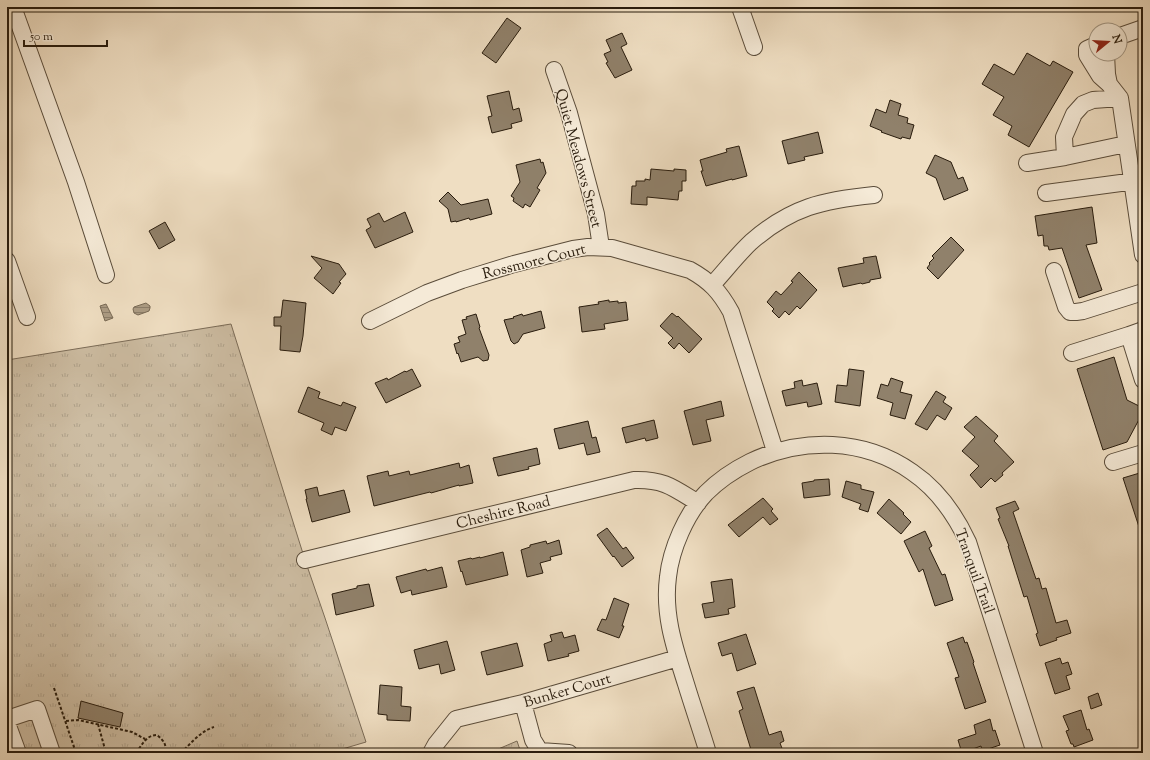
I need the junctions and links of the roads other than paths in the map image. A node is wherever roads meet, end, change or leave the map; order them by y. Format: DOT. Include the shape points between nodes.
graph roads {
  1 [pos="14,7"];
  2 [pos="740,7"];
  3 [pos="1143,28"];
  4 [pos="1128,33"];
  5 [pos="754,47"];
  6 [pos="1091,62"];
  7 [pos="1106,62"];
  8 [pos="554,70"];
  9 [pos="1109,84"];
  10 [pos="1120,98"];
  11 [pos="1126,144"];
  12 [pos="1065,157"];
  13 [pos="1027,163"];
  14 [pos="1137,180"];
  15 [pos="1046,193"];
  16 [pos="874,195"];
  17 [pos="601,247"];
  18 [pos="1143,256"];
  19 [pos="7,261"];
  20 [pos="1054,271"];
  21 [pos="106,276"];
  22 [pos="712,285"];
  23 [pos="1143,292"];
  24 [pos="27,317"];
  25 [pos="370,321"];
  26 [pos="1136,333"];
  27 [pos="1072,353"];
  28 [pos="1143,380"];
  29 [pos="775,451"];
  30 [pos="1143,453"];
  31 [pos="1113,462"];
  32 [pos="698,503"];
  33 [pos="305,560"];
  34 [pos="678,658"];
  35 [pos="523,703"];
  36 [pos="7,719"];
  37 [pos="7,723"];
  38 [pos="540,752"];
  39 [pos="18,753"];
  40 [pos="52,753"];
  41 [pos="431,753"];
  42 [pos="569,753"];
  43 [pos="708,753"];
  44 [pos="1035,753"];
  1 -- 21 [label="street" via="76,182"];
  2 -- 5 [label="street"];
  3 -- 4 [label="street"];
  6 -- 9 [label="street" via="1100,76"];
  7 -- 9 [label="street"];
  8 -- 17 [label="street, Quiet Meadows Street" via="569,113 596,214"];
  9 -- 10 [label="street"];
  10 -- 11 [label="street"];
  10 -- 12 [label="street" via="1093,100 1083,104 1074,114 1064,137"];
  11 -- 12 [label="street"];
  11 -- 14 [label="street"];
  12 -- 13 [label="street"];
  14 -- 15 [label="street"];
  14 -- 18 [label="street"];
  16 -- 22 [label="street" via="843,198 797,211 751,243"];
  17 -- 22 [label="street, Rossmore Court" via="690,270"];
  17 -- 25 [label="street, Rossmore Court" via="573,249 462,280 427,293"];
  19 -- 24 [label="street"];
  20 -- 23 [label="street" via="1070,312 1083,311"];
  22 -- 29 [label="street, Rossmore Court" via="731,312"];
  26 -- 27 [label="street"];
  26 -- 28 [label="street"];
  29 -- 32 [label="street, Tranquil Trail" via="732,471"];
  29 -- 44 [label="street, Tranquil Trail" via="832,444 856,448 896,462 925,482 939,496 957,520 968,542"];
  30 -- 31 [label="street"];
  32 -- 33 [label="street, Cheshire Road" via="658,481 634,480"];
  32 -- 34 [label="street, Tranquil Trail" via="687,520 670,562 666,596 667,615"];
  34 -- 35 [label="street, Bunker Court"];
  34 -- 43 [label="street, Tranquil Trail"];
  35 -- 38 [label="street" via="533,740"];
  35 -- 41 [label="street, Bunker Court" via="456,719"];
  36 -- 40 [label="street" via="37,709"];
  37 -- 39 [label="street"];
  38 -- 42 [label="street"];
}
